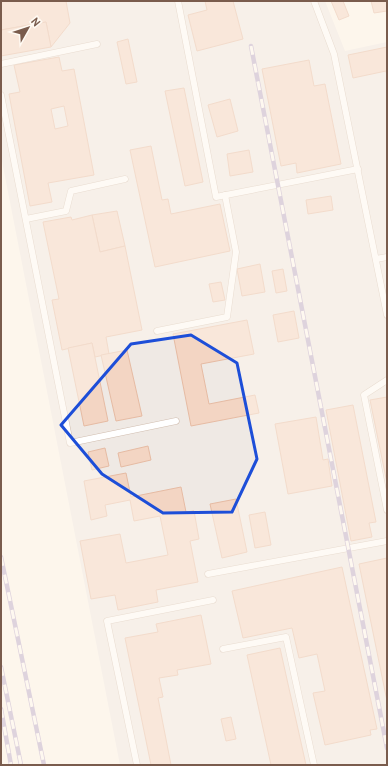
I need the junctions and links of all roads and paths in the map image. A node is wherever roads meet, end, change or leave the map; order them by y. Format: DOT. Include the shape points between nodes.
graph roads {
  1 [pos="178,1"];
  2 [pos="314,1"];
  3 [pos="97,44"];
  4 [pos="1,64"];
  5 [pos="1,95"];
  6 [pos="358,169"];
  7 [pos="125,179"];
  8 [pos="225,195"];
  9 [pos="26,219"];
  10 [pos="387,257"];
  11 [pos="376,259"];
  12 [pos="387,315"];
  13 [pos="157,331"];
  14 [pos="387,380"];
  15 [pos="176,421"];
  16 [pos="387,510"];
  17 [pos="387,541"];
  18 [pos="208,574"];
  19 [pos="213,600"];
  20 [pos="223,649"];
  21 [pos="137,765"];
  22 [pos="314,765"];
  1 -- 8 [label="lane" via="216,197"];
  2 -- 6 [label="lane" via="334,54"];
  3 -- 4 [label="lane"];
  5 -- 9 [label="lane"];
  6 -- 8 [label="lane"];
  6 -- 11 [label="lane"];
  7 -- 9 [label="lane" via="70,191 66,211"];
  8 -- 13 [label="lane" via="236,252 227,317"];
  9 -- 15 [label="lane" via="70,443"];
  10 -- 11 [label="lane"];
  11 -- 12 [label="lane"];
  14 -- 16 [label="lane" via="364,394"];
  17 -- 18 [label="lane"];
  19 -- 21 [label="lane" via="106,621"];
  20 -- 22 [label="lane" via="286,637"];
}
